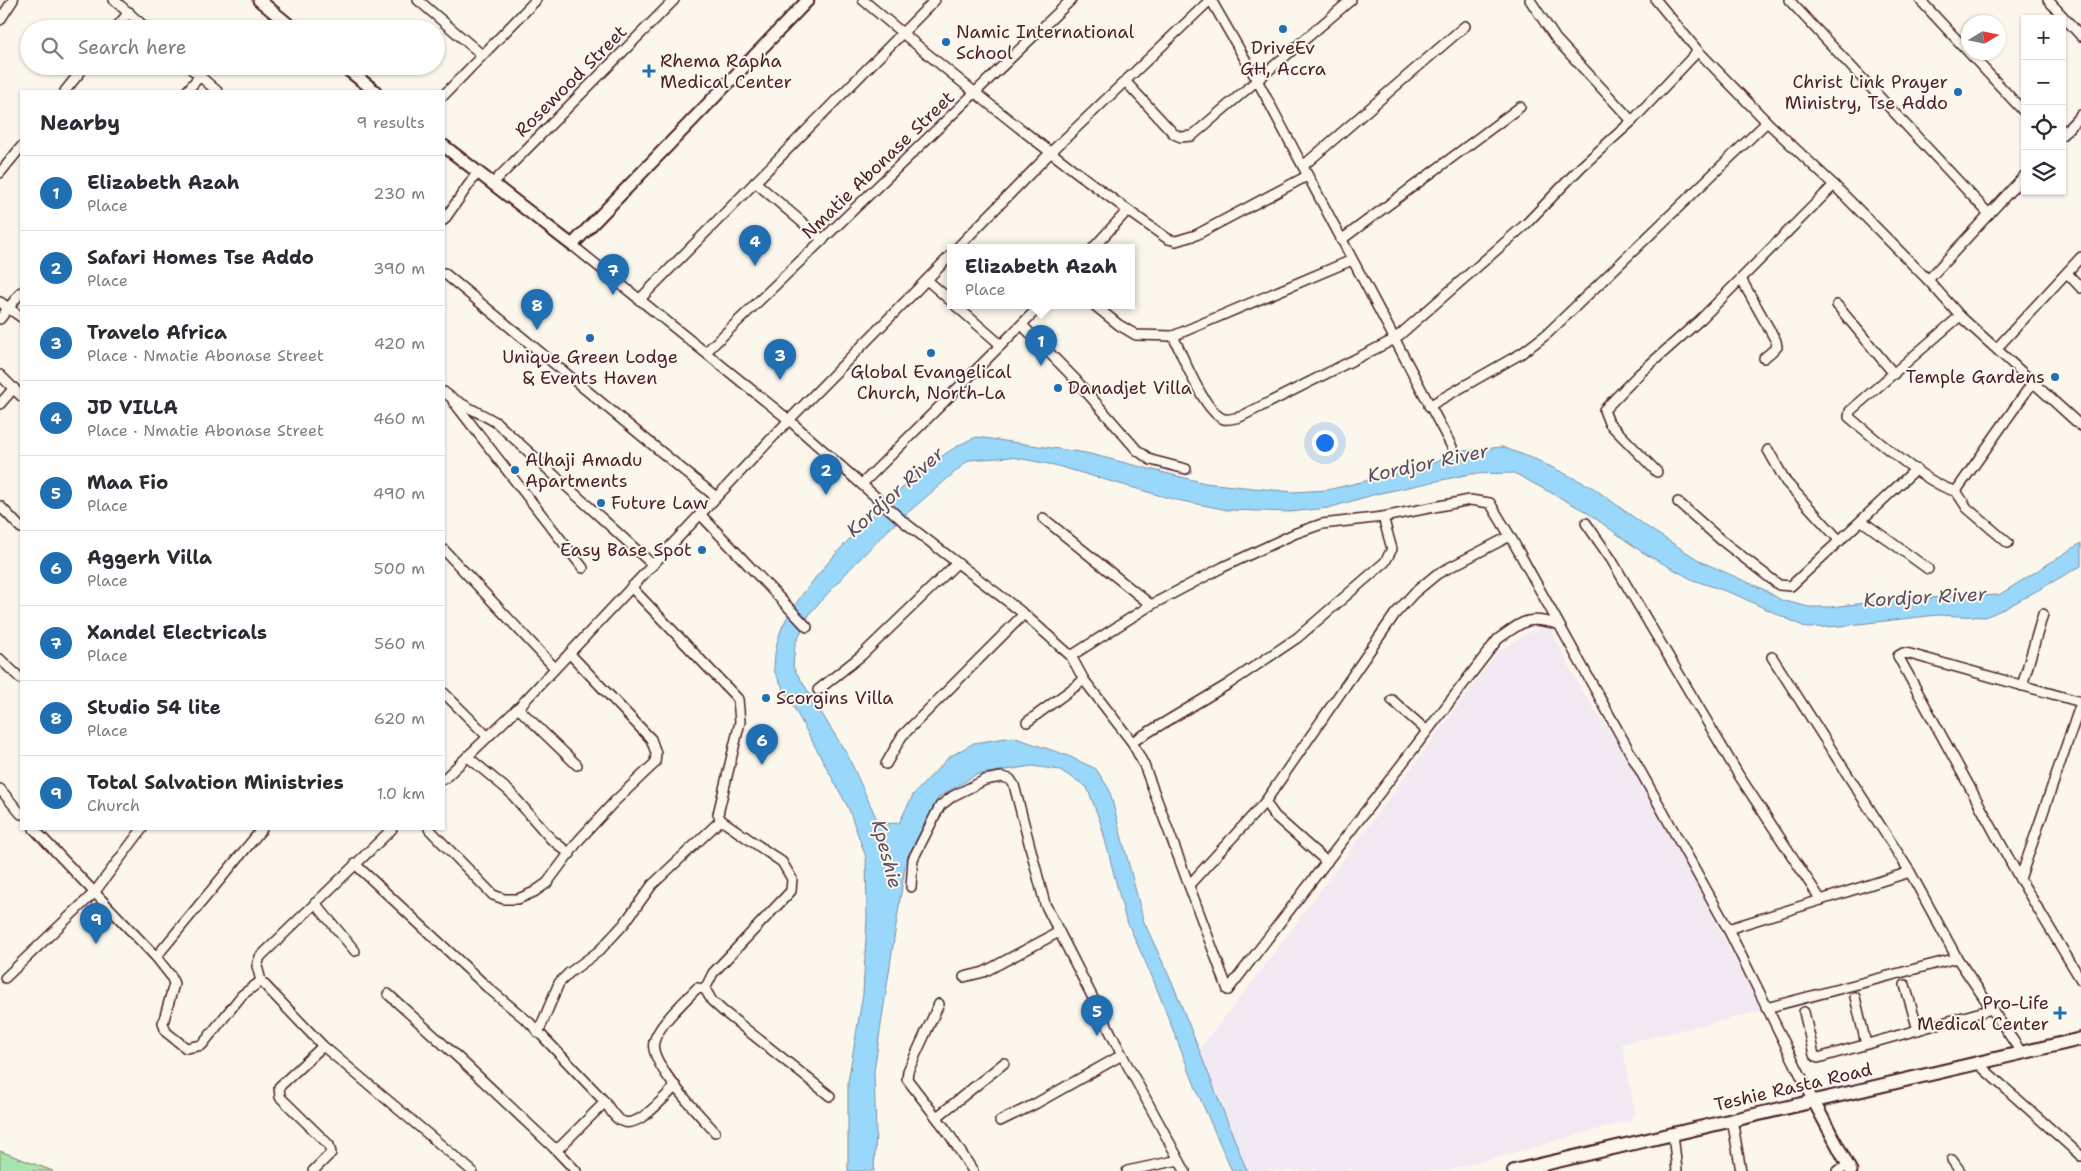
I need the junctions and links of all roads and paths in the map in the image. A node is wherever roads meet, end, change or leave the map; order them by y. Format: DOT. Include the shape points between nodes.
graph roads {
  1 [pos="13,0"];
  2 [pos="114,0"];
  3 [pos="259,0"];
  4 [pos="418,0"];
  5 [pos="536,0"];
  6 [pos="674,0"];
  7 [pos="808,0"];
  8 [pos="863,0"];
  9 [pos="935,0"];
  10 [pos="1071,0"];
  11 [pos="1210,0"];
  12 [pos="1351,0"];
  13 [pos="1530,0"];
  14 [pos="1656,0"];
  15 [pos="1789,0"];
  16 [pos="1920,0"];
  17 [pos="2048,0"];
  18 [pos="129,12"];
  19 [pos="0,20"];
  20 [pos="123,20"];
  21 [pos="137,20"];
  22 [pos="283,20"];
  23 [pos="441,20"];
  24 [pos="445,23"];
  25 [pos="1465,26"];
  26 [pos="902,33"];
  27 [pos="2081,36"];
  28 [pos="1698,50"];
  29 [pos="482,55"];
  30 [pos="79,75"];
  31 [pos="355,75"];
  32 [pos="199,77"];
  33 [pos="1257,80"];
  34 [pos="1126,82"];
  35 [pos="67,90"];
  36 [pos="188,90"];
  37 [pos="216,90"];
  38 [pos="374,90"];
  39 [pos="977,92"];
  40 [pos="445,94"];
  41 [pos="1520,106"];
  42 [pos="2021,109"];
  43 [pos="2081,115"];
  44 [pos="1632,121"];
  45 [pos="1767,122"];
  46 [pos="2066,131"];
  47 [pos="20,147"];
  48 [pos="445,147"];
  49 [pos="1052,151"];
  50 [pos="1302,166"];
  51 [pos="0,173"];
  52 [pos="477,173"];
  53 [pos="1307,176"];
  54 [pos="2021,180"];
  55 [pos="756,182"];
  56 [pos="492,184"];
  57 [pos="1834,185"];
  58 [pos="1128,210"];
  59 [pos="1989,214"];
  60 [pos="445,219"];
  61 [pos="823,240"];
  62 [pos="1342,240"];
  63 [pos="961,244"];
  64 [pos="1097,244"];
  65 [pos="572,245"];
  66 [pos="2081,256"];
  67 [pos="947,259"];
  68 [pos="1352,260"];
  69 [pos="2067,273"];
  70 [pos="445,274"];
  71 [pos="1741,279"];
  72 [pos="927,280"];
  73 [pos="1928,280"];
  74 [pos="2081,288"];
  75 [pos="20,293"];
  76 [pos="947,298"];
  77 [pos="639,300"];
  78 [pos="4,305"];
  79 [pos="1837,305"];
  80 [pos="960,309"];
  81 [pos="1037,309"];
  82 [pos="1099,309"];
  83 [pos="20,316"];
  84 [pos="1960,316"];
  85 [pos="0,319"];
  86 [pos="1022,325"];
  87 [pos="1174,336"];
  88 [pos="1395,339"];
  89 [pos="1001,345"];
  90 [pos="1997,348"];
  91 [pos="706,352"];
  92 [pos="1764,358"];
  93 [pos="1894,374"];
  94 [pos="0,375"];
  95 [pos="2033,382"];
  96 [pos="14,388"];
  97 [pos="20,395"];
  98 [pos="447,395"];
  99 [pos="0,404"];
  100 [pos="1429,406"];
  101 [pos="789,420"];
  102 [pos="2081,426"];
  103 [pos="1452,447"];
  104 [pos="1768,450"];
  105 [pos="1186,469"];
  106 [pos="1916,469"];
  107 [pos="1656,472"];
  108 [pos="862,484"];
  109 [pos="1956,491"];
  110 [pos="716,497"];
  111 [pos="1678,502"];
  112 [pos="0,506"];
  113 [pos="700,514"];
  114 [pos="1383,517"];
  115 [pos="1043,518"];
  116 [pos="1862,521"];
  117 [pos="1586,522"];
  118 [pos="20,527"];
  119 [pos="1510,536"];
  120 [pos="1840,541"];
  121 [pos="2008,543"];
  122 [pos="445,551"];
  123 [pos="957,563"];
  124 [pos="653,565"];
  125 [pos="583,568"];
  126 [pos="1928,569"];
  127 [pos="631,587"];
  128 [pos="1151,605"];
  129 [pos="1024,614"];
  130 [pos="2043,614"];
  131 [pos="1557,624"];
  132 [pos="807,627"];
  133 [pos="570,654"];
  134 [pos="1070,656"];
  135 [pos="1772,657"];
  136 [pos="0,659"];
  137 [pos="556,668"];
  138 [pos="20,677"];
  139 [pos="1084,680"];
  140 [pos="2022,686"];
  141 [pos="818,690"];
  142 [pos="445,694"];
  143 [pos="1392,700"];
  144 [pos="2081,703"];
  145 [pos="518,708"];
  146 [pos="1027,722"];
  147 [pos="1426,730"];
  148 [pos="488,737"];
  149 [pos="1132,742"];
  150 [pos="468,757"];
  151 [pos="886,764"];
  152 [pos="577,765"];
  153 [pos="445,778"];
  154 [pos="0,789"];
  155 [pos="1265,802"];
  156 [pos="20,813"];
  157 [pos="721,820"];
  158 [pos="35,830"];
  159 [pos="141,830"];
  160 [pos="261,830"];
  161 [pos="391,830"];
  162 [pos="430,830"];
  163 [pos="570,854"];
  164 [pos="1327,862"];
  165 [pos="355,864"];
  166 [pos="1910,872"];
  167 [pos="2020,879"];
  168 [pos="1189,885"];
  169 [pos="911,888"];
  170 [pos="94,893"];
  171 [pos="1821,900"];
  172 [pos="315,903"];
  173 [pos="1728,929"];
  174 [pos="1059,932"];
  175 [pos="355,951"];
  176 [pos="156,957"];
  177 [pos="1957,958"];
  178 [pos="964,977"];
  179 [pos="5,978"];
  180 [pos="2081,980"];
  181 [pos="261,981"];
  182 [pos="1905,985"];
  183 [pos="705,989"];
  184 [pos="388,994"];
  185 [pos="1855,997"];
  186 [pos="939,1004"];
  187 [pos="1766,1008"];
  188 [pos="1992,1009"];
  189 [pos="1804,1012"];
  190 [pos="1918,1030"];
  191 [pos="538,1033"];
  192 [pos="2081,1039"];
  193 [pos="1866,1044"];
  194 [pos="323,1046"];
  195 [pos="2021,1052"];
  196 [pos="1122,1055"];
  197 [pos="1976,1062"];
  198 [pos="1004,1063"];
  199 [pos="676,1086"];
  200 [pos="830,1096"];
  201 [pos="1813,1100"];
  202 [pos="605,1102"];
  203 [pos="937,1117"];
  204 [pos="1732,1119"];
  205 [pos="1000,1121"];
  206 [pos="714,1132"];
  207 [pos="1673,1133"];
  208 [pos="554,1148"];
  209 [pos="2081,1156"];
  210 [pos="1178,1160"];
  211 [pos="1952,1160"];
  212 [pos="1849,1169"];
  213 [pos="313,1171"];
  214 [pos="472,1171"];
  215 [pos="576,1171"];
  216 [pos="974,1171"];
  217 [pos="1127,1171"];
  218 [pos="1185,1171"];
  219 [pos="1514,1171"];
  220 [pos="1677,1171"];
  221 [pos="1741,1171"];
  222 [pos="1837,1171"];
  223 [pos="1960,1171"];
  1 -- 19 [label="street"];
  2 -- 18 [label="street"];
  3 -- 22 [label="street"];
  4 -- 23 [label="street"];
  5 -- 29 [label="street"];
  6 -- 56 [label="street, Rosewood Street"];
  7 -- 65 [label="street"];
  8 -- 26 [label="street"];
  9 -- 26 [label="street"];
  10 -- 39 [label="street, Nmatie Abonase Street"];
  11 -- 33 [label="street"];
  11 -- 34 [label="street"];
  12 -- 33 [label="street"];
  13 -- 44 [label="street" via="1556,39"];
  14 -- 28 [label="street"];
  15 -- 59 [label="street"];
  16 -- 42 [label="street"];
  17 -- 27 [label="street"];
  18 -- 20 [label="street"];
  18 -- 21 [label="street"];
  24 -- 29 [label="street"];
  25 -- 50 [label="street"];
  26 -- 39 [label="street"];
  26 -- 55 [label="street"];
  28 -- 44 [label="street"];
  28 -- 45 [label="street"];
  29 -- 40 [label="street"];
  30 -- 35 [label="street"];
  31 -- 38 [label="street"];
  32 -- 36 [label="street"];
  32 -- 37 [label="street"];
  33 -- 34 [label="street" via="1192,136 1182,137 1174,134"];
  33 -- 50 [label="street"];
  34 -- 49 [label="street"];
  39 -- 49 [label="street"];
  39 -- 61 [label="street, Nmatie Abonase Street"];
  41 -- 62 [label="street"];
  43 -- 46 [label="street"];
  44 -- 88 [label="street" via="1581,167 1526,224"];
  45 -- 57 [label="street"];
  45 -- 100 [label="street" via="1547,334 1522,353"];
  47 -- 51 [label="street"];
  48 -- 52 [label="street"];
  49 -- 58 [label="street"];
  49 -- 63 [label="street"];
  50 -- 53 [label="street"];
  52 -- 56 [label="street"];
  52 -- 60 [label="street"];
  53 -- 58 [label="street" via="1186,240 1168,239"];
  53 -- 62 [label="street"];
  54 -- 59 [label="street"];
  55 -- 61 [label="street"];
  55 -- 77 [label="street"];
  56 -- 65 [label="street"];
  57 -- 71 [label="street"];
  57 -- 73 [label="street"];
  58 -- 64 [label="street"];
  59 -- 73 [label="street"];
  61 -- 91 [label="street, Nmatie Abonase Street"];
  62 -- 68 [label="street"];
  65 -- 77 [label="street"];
  66 -- 69 [label="street"];
  67 -- 72 [label="street"];
  68 -- 87 [label="street"];
  68 -- 88 [label="street"];
  69 -- 74 [label="street"];
  69 -- 90 [label="street"];
  70 -- 110 [label="street"];
  71 -- 92 [label="street" via="1776,341 1777,347"];
  71 -- 107 [label="street" via="1604,410 1609,423"];
  72 -- 76 [label="street"];
  72 -- 101 [label="street"];
  73 -- 84 [label="street"];
  75 -- 78 [label="street"];
  77 -- 91 [label="street"];
  78 -- 83 [label="street"];
  78 -- 85 [label="street"];
  79 -- 93 [label="street"];
  80 -- 89 [label="street"];
  81 -- 86 [label="street"];
  82 -- 87 [label="street" via="1136,335"];
  84 -- 90 [label="street"];
  84 -- 93 [label="street"];
  86 -- 89 [label="street"];
  86 -- 105 [label="street" via="1137,450 1151,460"];
  87 -- 88 [label="street" via="1203,396 1216,415 1226,420 1240,417"];
  88 -- 100 [label="street"];
  89 -- 108 [label="street"];
  90 -- 95 [label="street"];
  91 -- 101 [label="street"];
  93 -- 106 [label="street" via="1850,411 1848,417"];
  94 -- 96 [label="street"];
  95 -- 102 [label="street"];
  95 -- 109 [label="street"];
  96 -- 97 [label="street"];
  96 -- 99 [label="street"];
  98 -- 124 [label="street" via="497,423"];
  98 -- 125 [label="street"];
  100 -- 103 [label="street"];
  101 -- 108 [label="street"];
  101 -- 110 [label="street"];
  104 -- 120 [label="street" via="1786,482"];
  106 -- 109 [label="street" via="1948,490"];
  106 -- 116 [label="street"];
  108 -- 123 [label="street"];
  109 -- 121 [label="street" via="1968,508"];
  110 -- 113 [label="street"];
  111 -- 120 [label="street" via="1720,540 1779,584 1790,586 1796,583"];
  112 -- 118 [label="street"];
  113 -- 124 [label="street"];
  113 -- 132 [label="street"];
  114 -- 119 [label="street" via="1478,501 1490,503"];
  114 -- 128 [label="street" via="1322,524 1296,533"];
  114 -- 149 [label="street" via="1392,549 1385,562 1297,638"];
  115 -- 128 [label="street"];
  116 -- 120 [label="street"];
  116 -- 126 [label="street"];
  117 -- 171 [label="street" via="1738,774"];
  119 -- 131 [label="street"];
  119 -- 155 [label="street" via="1437,574 1394,614"];
  122 -- 137 [label="street"];
  123 -- 129 [label="street"];
  123 -- 141 [label="street" via="862,655"];
  124 -- 127 [label="street"];
  127 -- 133 [label="street"];
  127 -- 157 [label="street" via="738,699 740,722 718,810"];
  128 -- 134 [label="street"];
  129 -- 134 [label="street"];
  129 -- 151 [label="street" via="902,736"];
  130 -- 140 [label="street"];
  131 -- 147 [label="street" via="1540,619 1519,623 1498,639"];
  131 -- 173 [label="street"];
  133 -- 137 [label="street"];
  133 -- 163 [label="street" via="652,739 656,753 654,763 614,802"];
  134 -- 139 [label="street"];
  135 -- 166 [label="street"];
  136 -- 138 [label="street"];
  137 -- 145 [label="street"];
  139 -- 146 [label="street"];
  139 -- 149 [label="street"];
  140 -- 144 [label="street"];
  140 -- 167 [label="street" via="1910,654 1898,656"];
  142 -- 148 [label="street"];
  143 -- 147 [label="street"];
  144 -- 167 [label="street"];
  145 -- 148 [label="street"];
  145 -- 152 [label="street"];
  147 -- 164 [label="street"];
  148 -- 150 [label="street"];
  149 -- 168 [label="street" via="1144,765"];
  150 -- 153 [label="street"];
  150 -- 163 [label="street" via="509,791 551,839"];
  154 -- 156 [label="street"];
  155 -- 164 [label="street" via="1275,816"];
  155 -- 168 [label="street"];
  157 -- 183 [label="street" via="782,862 792,879 791,891 712,973"];
  157 -- 191 [label="street" via="652,885 624,924 599,951 558,983"];
  158 -- 170 [label="street"];
  159 -- 170 [label="street"];
  160 -- 176 [label="street"];
  161 -- 165 [label="street"];
  162 -- 163 [label="street" via="493,895 504,899 518,899 540,889"];
  164 -- 168 [label="street" via="1228,990"];
  165 -- 172 [label="street"];
  165 -- 191 [label="street"];
  166 -- 171 [label="street"];
  166 -- 177 [label="street"];
  167 -- 180 [label="street"];
  169 -- 174 [label="street" via="913,859 940,806 985,780 1010,779 1045,904"];
  170 -- 176 [label="street"];
  170 -- 179 [label="street"];
  171 -- 173 [label="street"];
  172 -- 175 [label="street"];
  172 -- 181 [label="street" via="260,957"];
  173 -- 187 [label="street"];
  174 -- 178 [label="street" via="984,972"];
  174 -- 196 [label="street"];
  176 -- 181 [label="street" via="174,984 162,1023 166,1032 186,1048 202,1045 242,995"];
  177 -- 187 [label="street"];
  177 -- 188 [label="street"];
  181 -- 194 [label="street"];
  182 -- 190 [label="street"];
  183 -- 199 [label="street" via="697,988 658,1032 653,1043 656,1055"];
  183 -- 200 [label="street" via="723,1011"];
  184 -- 208 [label="street"];
  185 -- 193 [label="street"];
  186 -- 203 [label="street" via="907,1079"];
  187 -- 201 [label="street"];
  188 -- 190 [label="street"];
  188 -- 195 [label="street"];
  189 -- 193 [label="street" via="1815,1058"];
  190 -- 193 [label="street"];
  191 -- 202 [label="street"];
  192 -- 195 [label="main road, Teshie Rasta Road"];
  194 -- 213 [label="street" via="278,1091 280,1097 329,1145 331,1153"];
  194 -- 214 [label="street"];
  195 -- 197 [label="main road, Teshie Rasta Road"];
  196 -- 205 [label="street"];
  196 -- 210 [label="street"];
  197 -- 201 [label="main road, Teshie Rasta Road"];
  197 -- 209 [label="street"];
  198 -- 203 [label="street"];
  199 -- 202 [label="street" via="643,1117 632,1122 624,1122 615,1116"];
  199 -- 206 [label="street"];
  201 -- 204 [label="main road, Teshie Rasta Road"];
  201 -- 212 [label="street"];
  202 -- 208 [label="street" via="560,1147"];
  203 -- 216 [label="street"];
  204 -- 207 [label="main road, Teshie Rasta Road"];
  204 -- 221 [label="street"];
  207 -- 219 [label="main road, Teshie Rasta Road"];
  207 -- 220 [label="street"];
  208 -- 215 [label="street"];
  210 -- 217 [label="street"];
  210 -- 218 [label="street"];
  211 -- 223 [label="street"];
  212 -- 222 [label="street"];
}
